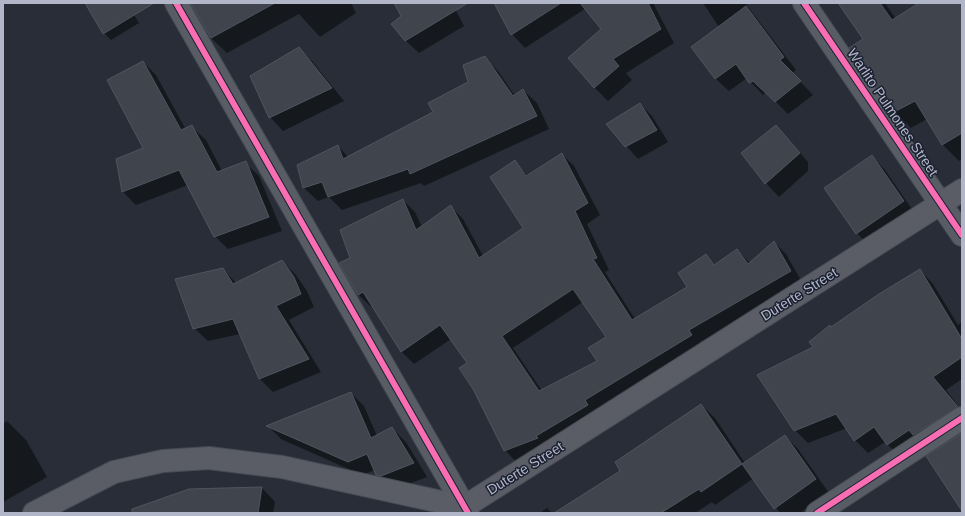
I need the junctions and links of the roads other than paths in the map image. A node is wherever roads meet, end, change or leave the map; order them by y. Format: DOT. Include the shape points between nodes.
graph roads {
  1 [pos="176,3"];
  2 [pos="804,3"];
  3 [pos="962,190"];
  4 [pos="941,204"];
  5 [pos="962,236"];
  6 [pos="962,418"];
  7 [pos="466,510"];
  8 [pos="34,513"];
  9 [pos="817,513"];
  1 -- 7 [label="street"];
  2 -- 4 [label="street, Warlito Pulmones Street"];
  3 -- 4 [label="main road, Duterte Street"];
  4 -- 5 [label="street, Warlito Pulmones Street"];
  4 -- 7 [label="main road, Duterte Street"];
  6 -- 9 [label="street"];
  7 -- 8 [label="main road" via="282,467 209,458 163,461 114,472"];
}
